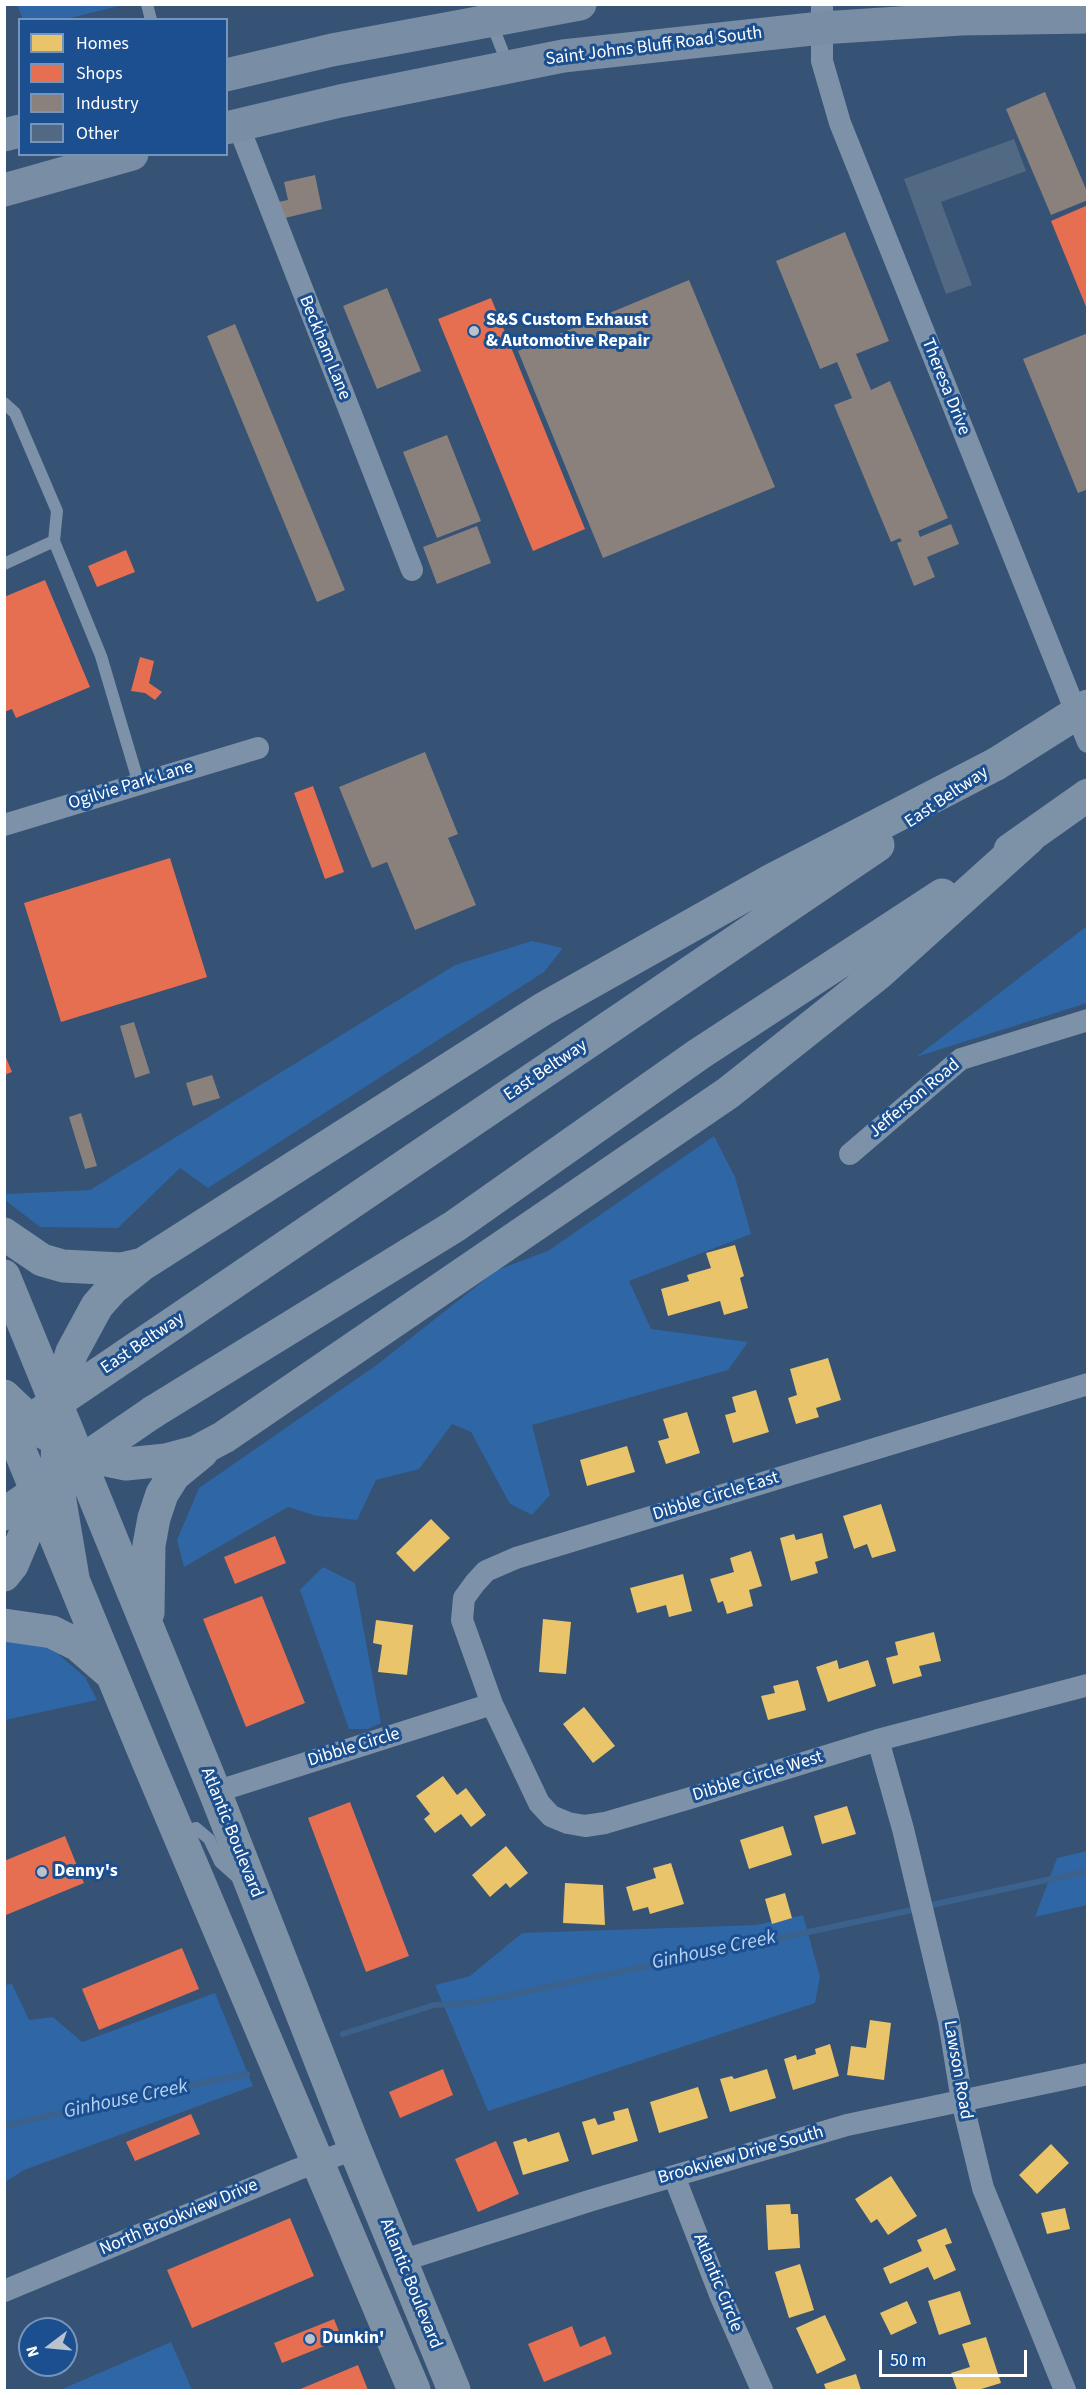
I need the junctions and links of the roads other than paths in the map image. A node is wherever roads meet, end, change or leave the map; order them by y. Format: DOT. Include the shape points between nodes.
graph roads {
  1 [pos="580,4"];
  2 [pos="487,12"];
  3 [pos="822,16"];
  4 [pos="1088,17"];
  5 [pos="509,66"];
  6 [pos="228,75"];
  7 [pos="232,126"];
  8 [pos="125,156"];
  9 [pos="4,190"];
  10 [pos="4,403"];
  11 [pos="54,541"];
  12 [pos="4,564"];
  13 [pos="412,570"];
  14 [pos="1088,706"];
  15 [pos="1088,742"];
  16 [pos="258,748"];
  17 [pos="996,764"];
  18 [pos="139,784"];
  19 [pos="1088,795"];
  20 [pos="4,825"];
  21 [pos="1029,838"];
  22 [pos="1088,1020"];
  23 [pos="850,1154"];
  24 [pos="4,1234"];
  25 [pos="142,1264"];
  26 [pos="4,1276"];
  27 [pos="1088,1384"];
  28 [pos="4,1396"];
  29 [pos="4,1412"];
  30 [pos="224,1437"];
  31 [pos="39,1446"];
  32 [pos="4,1514"];
  33 [pos="4,1575"];
  34 [pos="4,1625"];
  35 [pos="147,1627"];
  36 [pos="112,1674"];
  37 [pos="1088,1685"];
  38 [pos="492,1704"];
  39 [pos="878,1740"];
  40 [pos="215,1792"];
  41 [pos="179,1834"];
  42 [pos="254,1891"];
  43 [pos="1088,2074"];
  44 [pos="962,2102"];
  45 [pos="355,2149"];
  46 [pos="318,2162"];
  47 [pos="674,2176"];
  48 [pos="400,2261"];
  49 [pos="4,2291"];
  50 [pos="414,2391"];
  51 [pos="454,2391"];
  52 [pos="762,2391"];
  53 [pos="1065,2391"];
  1 -- 2 [label="main road"];
  2 -- 5 [label="lane"];
  2 -- 6 [label="main road"];
  3 -- 4 [label="main road, Saint Johns Bluff Road South"];
  3 -- 5 [label="main road, Saint Johns Bluff Road South"];
  3 -- 15 [label="street, Theresa Drive" via="822,61 840,123"];
  5 -- 7 [label="main road, Saint Johns Bluff Road South"];
  7 -- 13 [label="street, Beckham Lane"];
  8 -- 9 [label="main road"];
  10 -- 11 [label="lane" via="15,412 57,511"];
  11 -- 12 [label="lane"];
  11 -- 18 [label="lane" via="101,656"];
  14 -- 17 [label="highway, East Beltway, bridge"];
  16 -- 18 [label="street, Ogilvie Park Lane"];
  17 -- 25 [label="highway" via="772,880 543,1009"];
  17 -- 31 [label="highway, East Beltway, bridge" via="128,1354"];
  18 -- 20 [label="street, Ogilvie Park Lane"];
  19 -- 21 [label="highway"];
  21 -- 30 [label="highway" via="879,973 728,1093"];
  21 -- 32 [label="highway, bridge" via="699,1054 454,1226 153,1412"];
  22 -- 23 [label="street, Jefferson Road" via="961,1059"];
  24 -- 25 [label="highway" via="42,1260 63,1266 111,1269"];
  25 -- 31 [label="highway" via="97,1306 68,1361"];
  26 -- 31 [label="highway" via="32,1342 42,1397"];
  27 -- 38 [label="street, Dibble Circle East" via="579,1538 486,1571 464,1598 462,1620"];
  28 -- 31 [label="highway"];
  29 -- 31 [label="highway, Atlantic Boulevard"];
  30 -- 31 [label="highway" via="196,1452 126,1464"];
  30 -- 35 [label="highway" via="174,1475 162,1494 149,1545"];
  31 -- 33 [label="highway" via="31,1520"];
  31 -- 35 [label="highway, Atlantic Boulevard" via="105,1523"];
  31 -- 36 [label="highway, Atlantic Boulevard" via="73,1578"];
  34 -- 36 [label="highway" via="52,1632 78,1645"];
  35 -- 40 [label="highway, Atlantic Boulevard"];
  36 -- 41 [label="highway, Atlantic Boulevard"];
  37 -- 39 [label="street, Dibble Circle West"];
  38 -- 39 [label="street, Dibble Circle West" via="539,1803 551,1816 585,1826"];
  38 -- 40 [label="street, Dibble Circle"];
  39 -- 44 [label="street, Lawson Road" via="949,2021"];
  40 -- 42 [label="highway, Atlantic Boulevard"];
  41 -- 42 [label="lane" via="196,1828 209,1839 220,1862"];
  41 -- 46 [label="highway, Atlantic Boulevard"];
  42 -- 45 [label="highway, Atlantic Boulevard"];
  43 -- 44 [label="street, Brookview Drive South"];
  44 -- 47 [label="street, Brookview Drive South" via="847,2124"];
  44 -- 53 [label="street, Lawson Road" via="983,2188"];
  45 -- 46 [label="street, North Brookview Drive"];
  45 -- 48 [label="highway, Atlantic Boulevard"];
  46 -- 49 [label="street, North Brookview Drive"];
  46 -- 50 [label="highway, Atlantic Boulevard"];
  47 -- 48 [label="street, Brookview Drive South"];
  47 -- 52 [label="street, Atlantic Circle"];
  48 -- 51 [label="highway, Atlantic Boulevard"];
}
